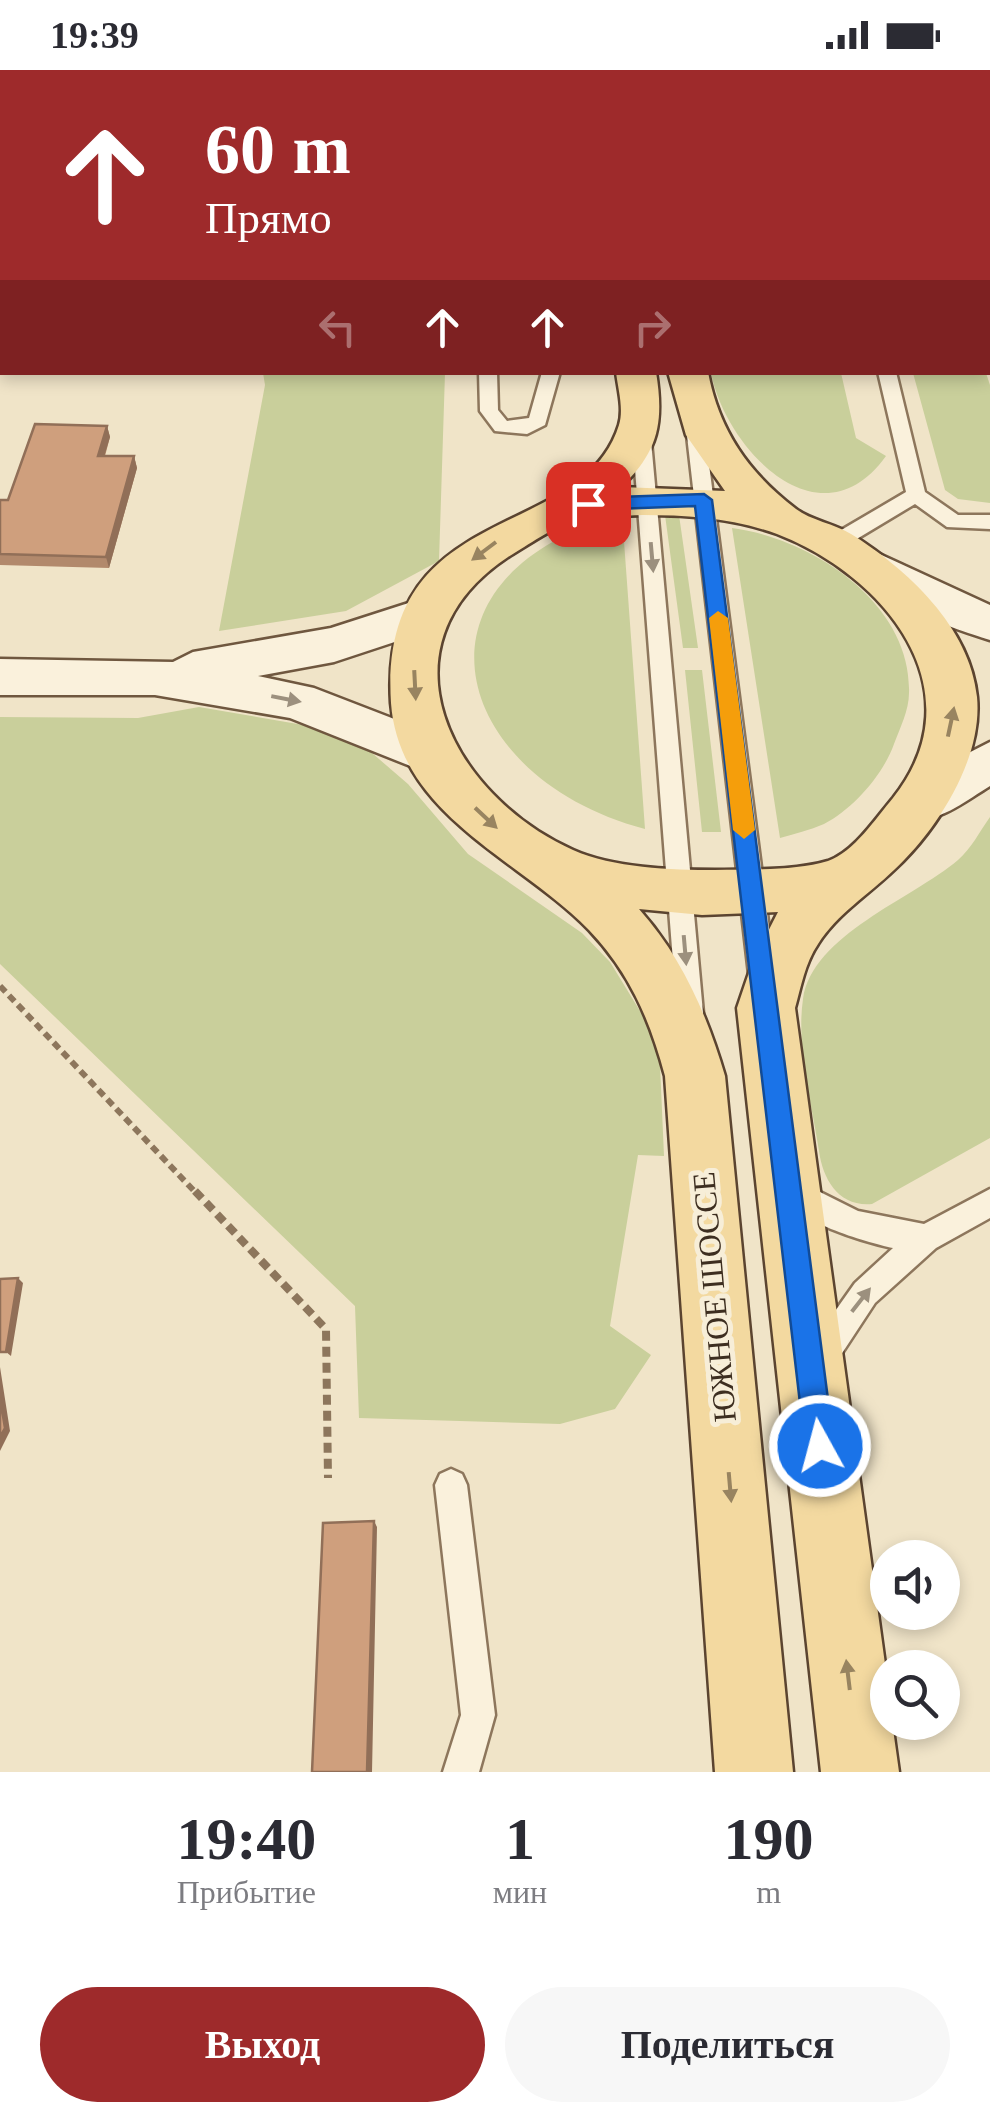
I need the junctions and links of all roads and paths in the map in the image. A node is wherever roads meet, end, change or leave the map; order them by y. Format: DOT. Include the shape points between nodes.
graph roads {
  1 [pos="488,375"];
  2 [pos="550,375"];
  3 [pos="636,375"];
  4 [pos="889,375"];
  5 [pos="690,384"];
  6 [pos="641,425"];
  7 [pos="916,495"];
  8 [pos="647,499"];
  9 [pos="704,500"];
  10 [pos="563,508"];
  11 [pos="990,522"];
  12 [pos="828,543"];
  13 [pos="421,616"];
  14 [pos="990,623"];
  15 [pos="0,676"];
  16 [pos="156,677"];
  17 [pos="428,753"];
  18 [pos="990,762"];
  19 [pos="920,802"];
  20 [pos="558,868"];
  21 [pos="836,882"];
  22 [pos="752,894"];
  23 [pos="680,895"];
  24 [pos="0,986"];
  25 [pos="766,1008"];
  26 [pos="695,1076"];
  27 [pos="788,1189"];
  28 [pos="990,1203"];
  29 [pos="926,1238"];
  30 [pos="811,1374"];
  31 [pos="328,1478"];
  32 [pos="451,1485"];
  33 [pos="461,1772"];
  34 [pos="754,1772"];
  35 [pos="860,1772"];
  1 -- 2 [label="lane" via="490,411 502,428 514,429 538,421"];
  3 -- 6 [label="main road"];
  4 -- 7 [label="lane"];
  5 -- 9 [label="lane"];
  5 -- 12 [label="main road, ЮЖНОЕ ШОССЕ" via="717,458 748,492"];
  6 -- 8 [label="lane"];
  6 -- 10 [label="main road, ЮЖНОЕ ШОССЕ" via="610,474"];
  7 -- 11 [label="lane" via="954,522"];
  7 -- 12 [label="lane"];
  8 -- 9 [label="main road, ЮЖНОЕ ШОССЕ"];
  8 -- 10 [label="main road, ЮЖНОЕ ШОССЕ"];
  8 -- 23 [label="lane, one-way"];
  9 -- 12 [label="main road, ЮЖНОЕ ШОССЕ" via="748,508"];
  9 -- 22 [label="lane"];
  10 -- 13 [label="main road, ЮЖНОЕ ШОССЕ, one-way" via="482,551"];
  12 -- 14 [label="main road" via="918,594"];
  19 -- 12 [label="main road, ЮЖНОЕ ШОССЕ, one-way" via="949,735 952,682 928,626 899,592"];
  13 -- 16 [label="main road" via="334,645"];
  13 -- 17 [label="main road, ЮЖНОЕ ШОССЕ, one-way" via="414,680"];
  15 -- 16 [label="main road"];
  16 -- 17 [label="main road, one-way" via="297,701"];
  17 -- 20 [label="main road, ЮЖНОЕ ШОССЕ, one-way" via="506,837"];
  18 -- 19 [label="main road"];
  19 -- 21 [label="main road, ЮЖНОЕ ШОССЕ" via="885,845"];
  20 -- 23 [label="main road, ЮЖНОЕ ШОССЕ"];
  20 -- 26 [label="main road, ЮЖНОЕ ШОССЕ" via="630,937 658,975 681,1020"];
  21 -- 22 [label="main road, ЮЖНОЕ ШОССЕ"];
  21 -- 25 [label="main road, ЮЖНОЕ ШОССЕ" via="802,920"];
  22 -- 23 [label="main road, ЮЖНОЕ ШОССЕ"];
  22 -- 25 [label="lane"];
  23 -- 26 [label="lane, one-way"];
  24 -- 31 [label="path" via="326,1328"];
  25 -- 27 [label="main road, ЮЖНОЕ ШОССЕ"];
  26 -- 34 [label="main road, ЮЖНОЕ ШОССЕ, one-way"];
  27 -- 29 [label="lane" via="834,1217 888,1237"];
  27 -- 30 [label="main road, ЮЖНОЕ ШОССЕ"];
  28 -- 29 [label="lane"];
  30 -- 29 [label="lane, one-way" via="864,1293"];
  35 -- 30 [label="main road, ЮЖНОЕ ШОССЕ, one-way"];
  32 -- 33 [label="lane" via="478,1715"];
}
